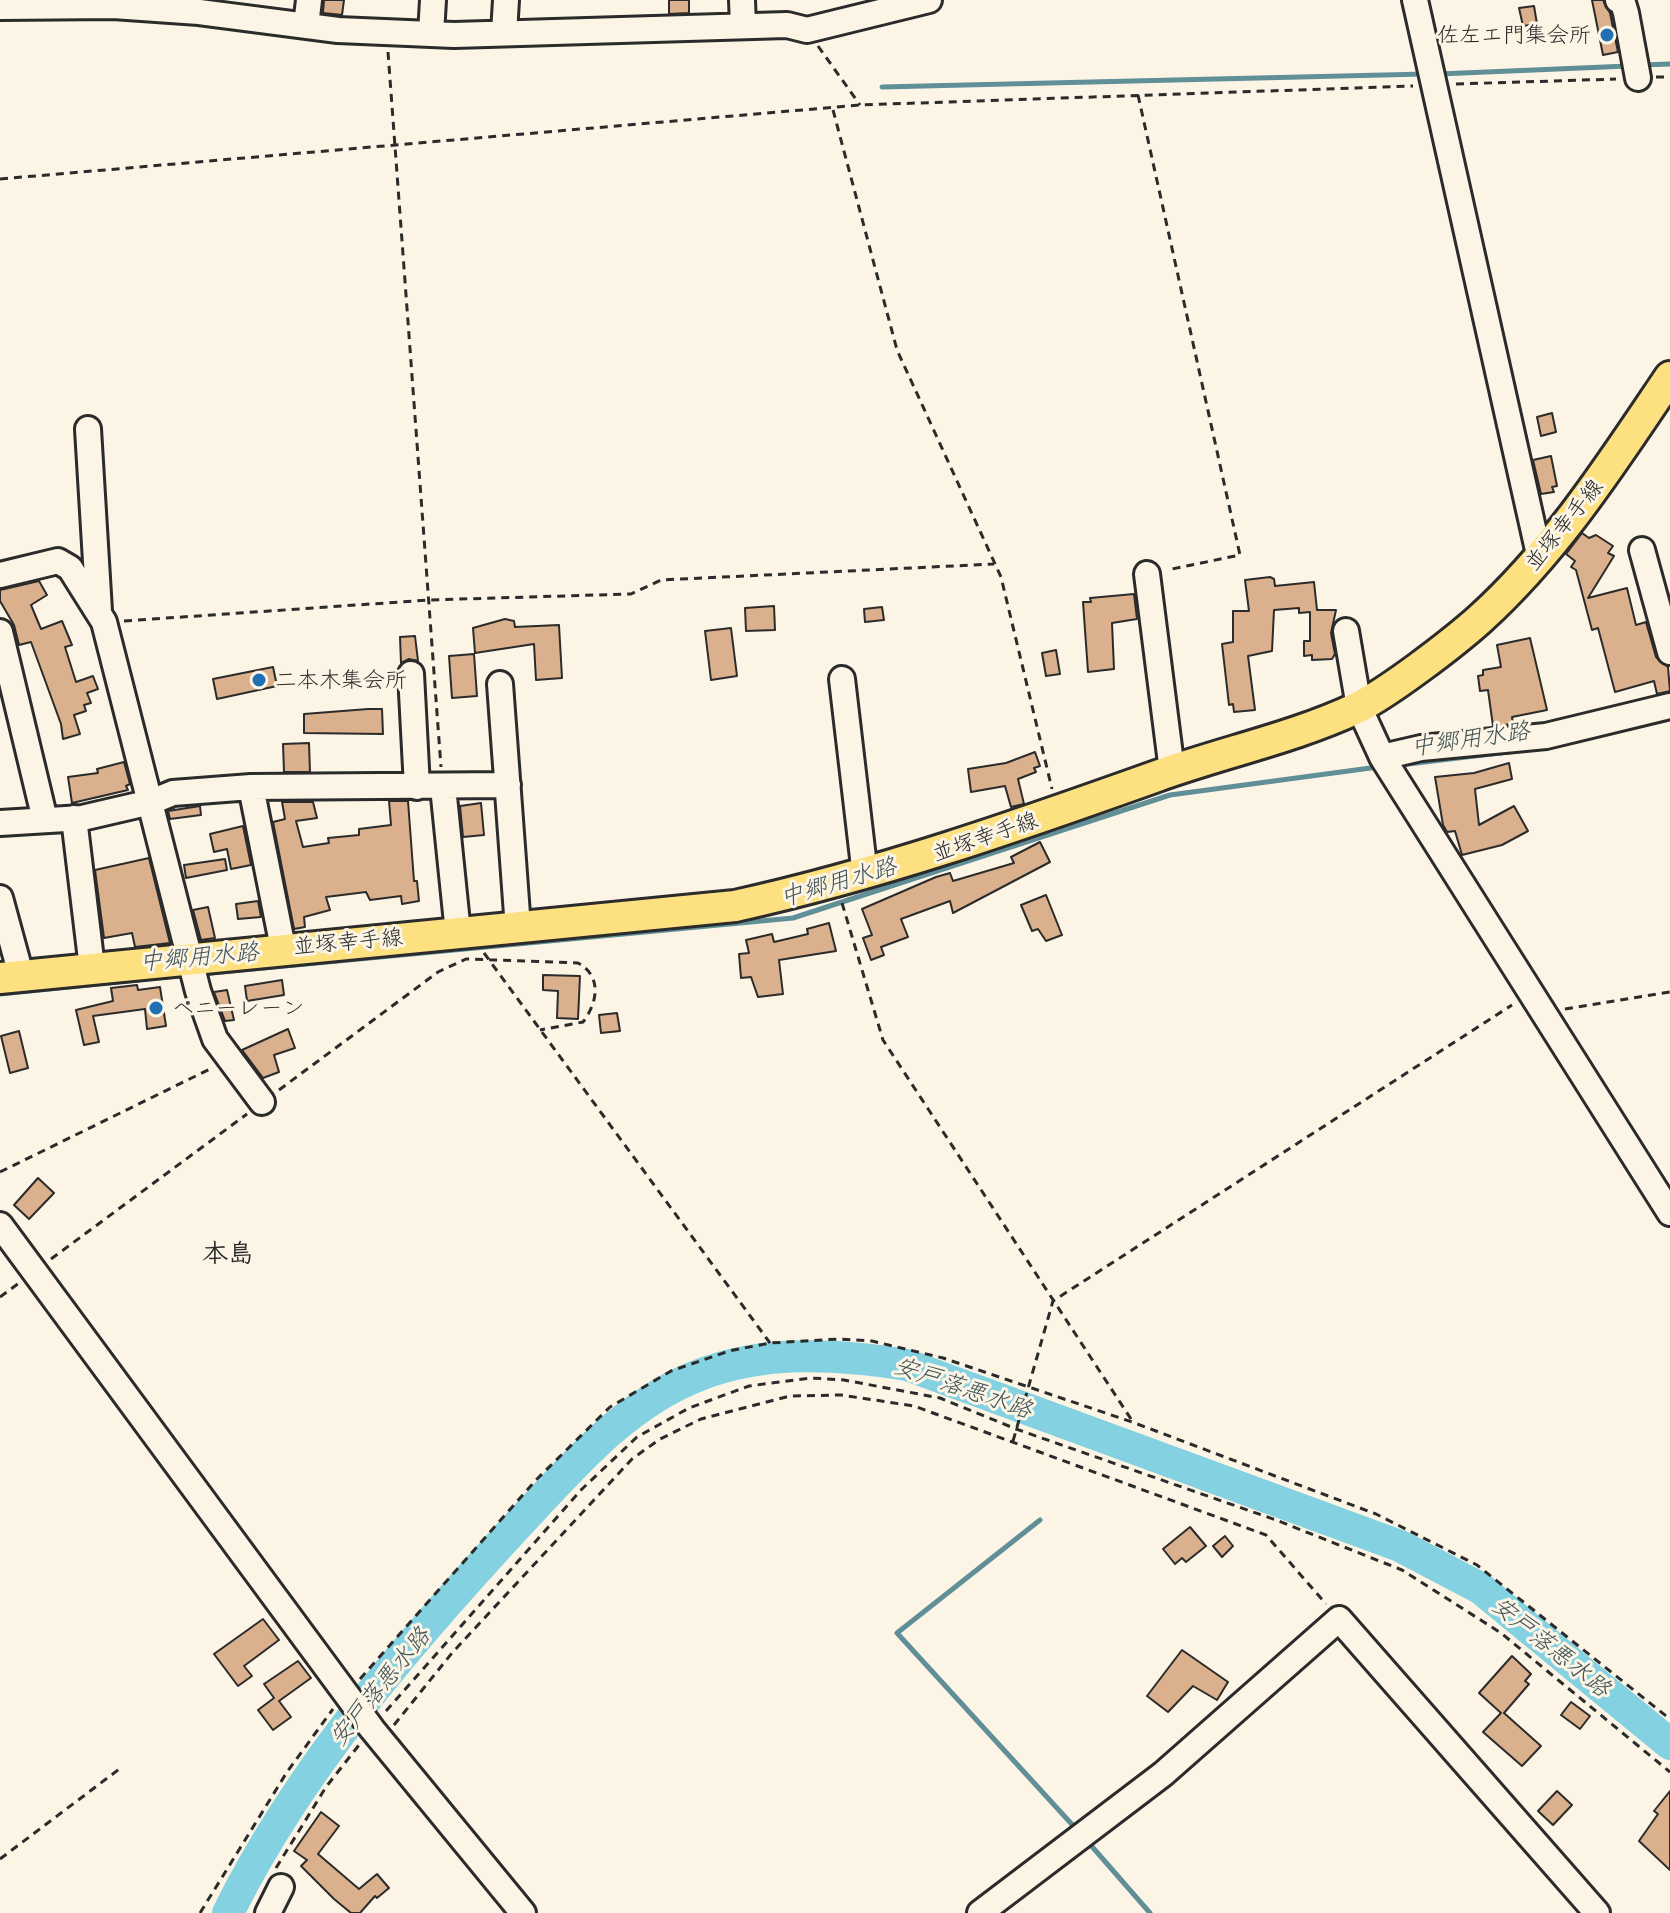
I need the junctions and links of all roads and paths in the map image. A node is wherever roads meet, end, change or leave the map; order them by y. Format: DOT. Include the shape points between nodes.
graph roads {
  1 [pos="309,0"];
  2 [pos="433,0"];
  3 [pos="506,0"];
  4 [pos="742,0"];
  5 [pos="929,0"];
  6 [pos="1415,0"];
  7 [pos="1618,0"];
  8 [pos="114,3"];
  9 [pos="0,7"];
  10 [pos="306,26"];
  11 [pos="743,26"];
  12 [pos="807,30"];
  13 [pos="386,33"];
  14 [pos="504,33"];
  15 [pos="431,34"];
  16 [pos="1431,77"];
  17 [pos="1670,77"];
  18 [pos="1638,78"];
  19 [pos="1138,95"];
  20 [pos="860,105"];
  21 [pos="833,110"];
  22 [pos="395,146"];
  23 [pos="0,179"];
  24 [pos="1670,377"];
  25 [pos="88,429"];
  26 [pos="1642,550"];
  27 [pos="1540,559"];
  28 [pos="994,564"];
  29 [pos="1147,574"];
  30 [pos="0,575"];
  31 [pos="429,600"];
  32 [pos="102,618"];
  33 [pos="1346,631"];
  34 [pos="0,632"];
  35 [pos="1670,652"];
  36 [pos="411,674"];
  37 [pos="842,679"];
  38 [pos="500,684"];
  39 [pos="1670,706"];
  40 [pos="1359,707"];
  41 [pos="1382,757"];
  42 [pos="1172,771"];
  43 [pos="508,785"];
  44 [pos="251,787"];
  45 [pos="417,787"];
  46 [pos="443,787"];
  47 [pos="151,802"];
  48 [pos="1057,812"];
  49 [pos="74,818"];
  50 [pos="45,820"];
  51 [pos="0,823"];
  52 [pos="865,875"];
  53 [pos="836,884"];
  54 [pos="0,898"];
  55 [pos="518,928"];
  56 [pos="458,933"];
  57 [pos="283,948"];
  58 [pos="191,957"];
  59 [pos="488,959"];
  60 [pos="92,968"];
  61 [pos="10,976"];
  62 [pos="198,991"];
  63 [pos="1670,992"];
  64 [pos="1535,1004"];
  65 [pos="540,1030"];
  66 [pos="219,1065"];
  67 [pos="257,1106"];
  68 [pos="0,1172"];
  69 [pos="1670,1213"];
  70 [pos="0,1225"];
  71 [pos="34,1272"];
  72 [pos="0,1297"];
  73 [pos="1053,1301"];
  74 [pos="770,1343"];
  75 [pos="1028,1387"];
  76 [pos="1132,1422"];
  77 [pos="1016,1429"];
  78 [pos="1012,1443"];
  79 [pos="1339,1619"];
  80 [pos="347,1694"];
  81 [pos="1670,1719"];
  82 [pos="377,1735"];
  83 [pos="122,1767"];
  84 [pos="1670,1772"];
  85 [pos="0,1859"];
  86 [pos="276,1881"];
  87 [pos="200,1913"];
  88 [pos="268,1913"];
  89 [pos="523,1913"];
  90 [pos="980,1913"];
  91 [pos="1597,1913"];
  1 -- 10 [label="street"];
  2 -- 15 [label="street"];
  3 -- 14 [label="street"];
  4 -- 11 [label="street"];
  5 -- 12 [label="street"];
  6 -- 16 [label="street"];
  7 -- 18 [label="street" via="1626,13"];
  8 -- 9 [label="street"];
  8 -- 10 [label="street"];
  10 -- 13 [label="street"];
  11 -- 12 [label="street"];
  11 -- 14 [label="street"];
  12 -- 20 [label="path"];
  13 -- 15 [label="street"];
  13 -- 22 [label="path"];
  14 -- 15 [label="street"];
  16 -- 18 [label="path"];
  16 -- 19 [label="path"];
  16 -- 27 [label="street"];
  17 -- 18 [label="path"];
  19 -- 20 [label="path"];
  19 -- 29 [label="path" via="1240,555"];
  20 -- 21 [label="path"];
  21 -- 22 [label="path"];
  21 -- 28 [label="path" via="897,350"];
  22 -- 23 [label="path"];
  22 -- 31 [label="path"];
  24 -- 27 [label="main road, 並塚幸手線"];
  25 -- 32 [label="street"];
  26 -- 35 [label="street"];
  27 -- 40 [label="main road, 並塚幸手線" via="1479,620"];
  28 -- 31 [label="path" via="661,580 631,594"];
  28 -- 48 [label="path"];
  29 -- 42 [label="street"];
  30 -- 32 [label="street" via="58,561 70,568"];
  31 -- 32 [label="path"];
  31 -- 46 [label="path"];
  32 -- 47 [label="street"];
  33 -- 40 [label="street"];
  34 -- 50 [label="street"];
  36 -- 45 [label="street"];
  37 -- 52 [label="street"];
  38 -- 43 [label="street"];
  39 -- 41 [label="street" via="1546,736"];
  40 -- 41 [label="street"];
  40 -- 42 [label="main road, 並塚幸手線"];
  41 -- 64 [label="street"];
  42 -- 48 [label="main road, 並塚幸手線"];
  43 -- 46 [label="street"];
  43 -- 55 [label="street"];
  44 -- 45 [label="street"];
  44 -- 47 [label="street" via="173,793"];
  44 -- 57 [label="street"];
  45 -- 46 [label="street"];
  46 -- 56 [label="street"];
  47 -- 49 [label="street"];
  47 -- 58 [label="street"];
  48 -- 52 [label="main road, 並塚幸手線"];
  49 -- 50 [label="street"];
  49 -- 60 [label="street"];
  50 -- 51 [label="street"];
  52 -- 53 [label="main road, 並塚幸手線"];
  53 -- 55 [label="main road, 並塚幸手線" via="735,906"];
  53 -- 73 [label="path" via="883,1040"];
  54 -- 61 [label="street"];
  55 -- 56 [label="main road, 並塚幸手線"];
  56 -- 57 [label="main road, 並塚幸手線"];
  57 -- 58 [label="main road, 並塚幸手線"];
  58 -- 60 [label="main road, 並塚幸手線"];
  58 -- 62 [label="street"];
  59 -- 65 [label="path"];
  59 -- 65 [label="path" via="578,963 590,969 594,999 583,1022"];
  59 -- 67 [label="path" via="466,959 438,972"];
  60 -- 61 [label="main road, 並塚幸手線"];
  62 -- 66 [label="street" via="187,994 200,1039"];
  62 -- 67 [label="street" via="215,1039"];
  63 -- 64 [label="path"];
  64 -- 69 [label="street"];
  64 -- 73 [label="path"];
  65 -- 74 [label="path"];
  66 -- 67 [label="street"];
  66 -- 68 [label="path"];
  67 -- 71 [label="path"];
  70 -- 71 [label="street"];
  71 -- 72 [label="path"];
  71 -- 80 [label="street"];
  73 -- 75 [label="path"];
  73 -- 76 [label="path"];
  74 -- 75 [label="path" via="872,1341"];
  74 -- 80 [label="path" via="685,1365 610,1407 536,1480"];
  75 -- 76 [label="path"];
  75 -- 77 [label="path"];
  76 -- 81 [label="path" via="1376,1514 1458,1554"];
  77 -- 78 [label="path"];
  77 -- 82 [label="path" via="940,1398 844,1380 811,1378 749,1386 689,1408 637,1437 597,1473 415,1675"];
  77 -- 84 [label="path" via="1402,1570 1501,1633"];
  78 -- 79 [label="path" via="1266,1535"];
  78 -- 82 [label="path" via="914,1406 841,1395 790,1396 701,1419 660,1439 605,1485"];
  79 -- 90 [label="street" via="1163,1774"];
  79 -- 91 [label="street"];
  80 -- 82 [label="street"];
  80 -- 87 [label="path" via="287,1772"];
  82 -- 86 [label="path" via="326,1787"];
  82 -- 89 [label="street"];
  83 -- 85 [label="path"];
  86 -- 88 [label="street"];
}
